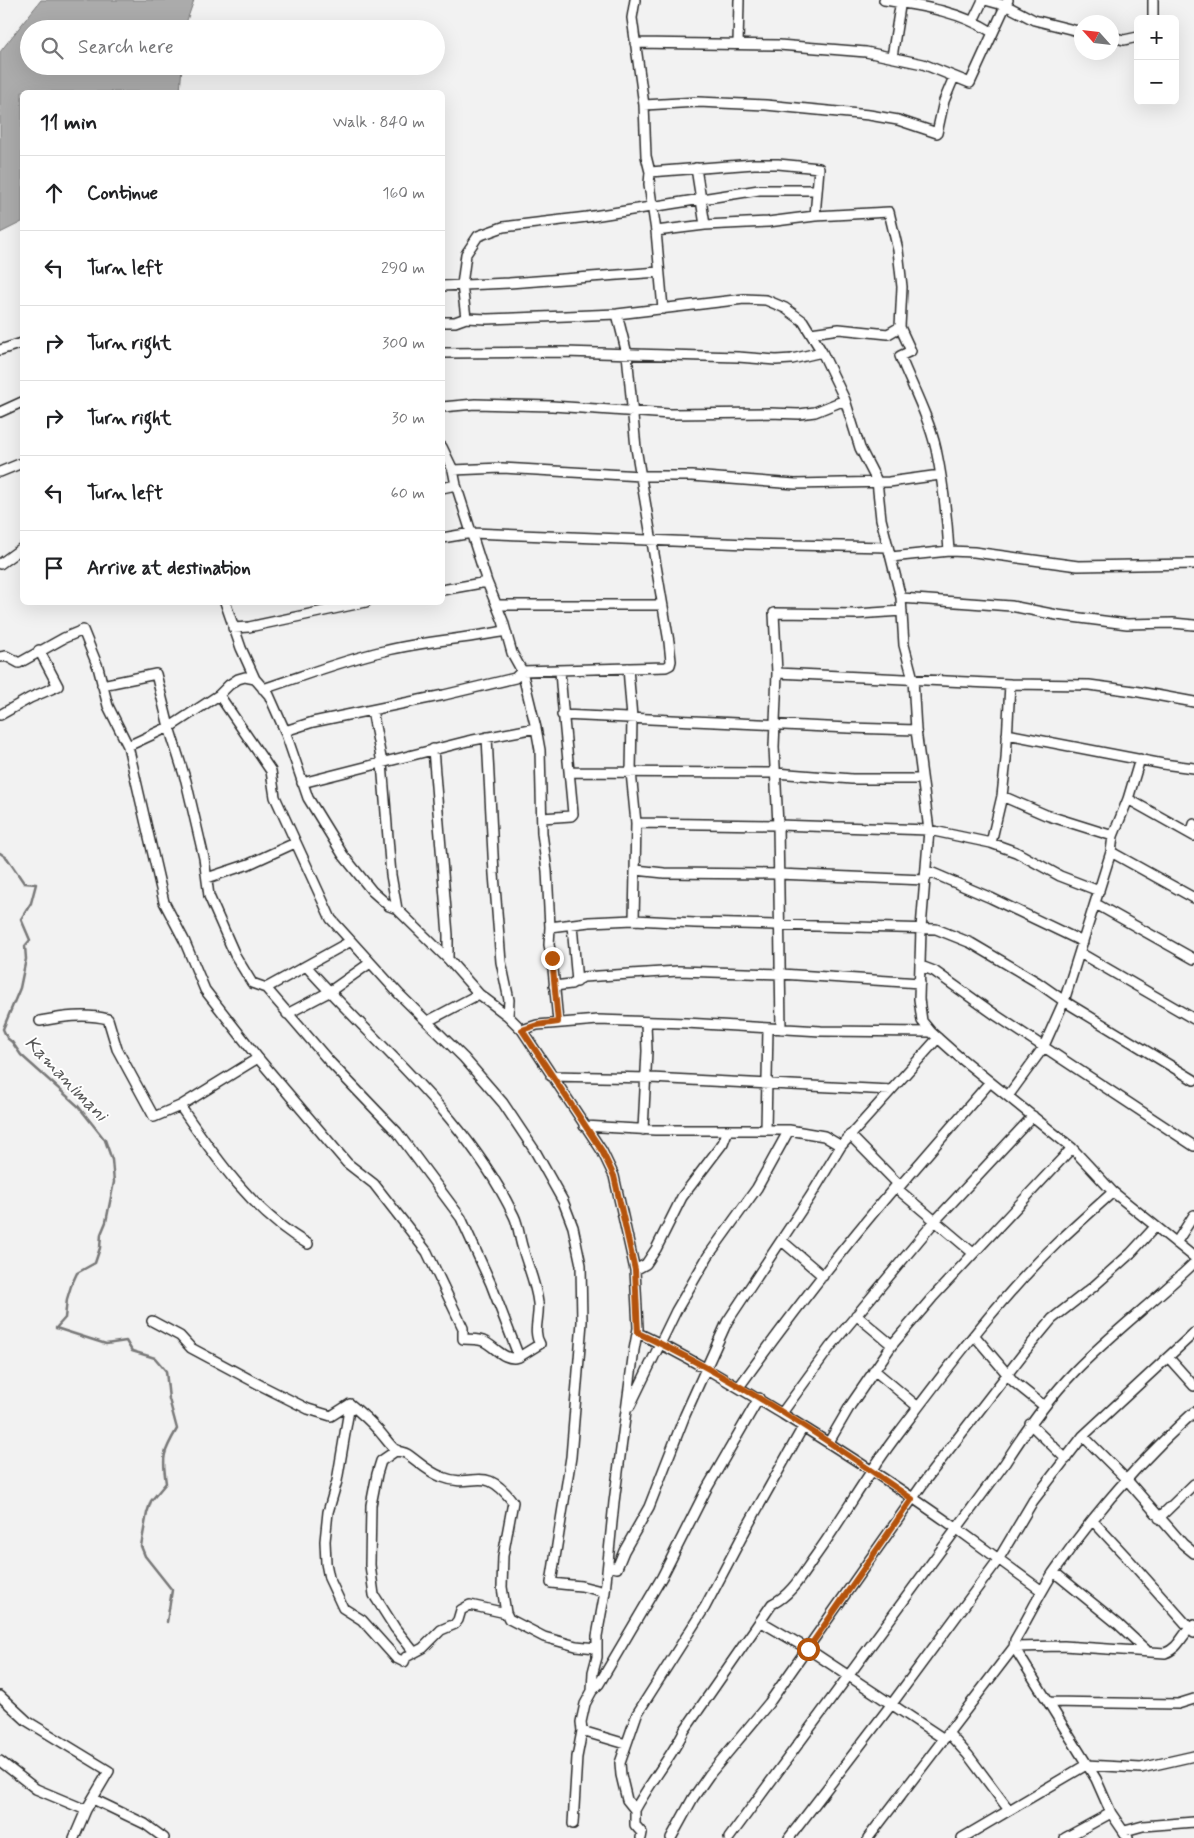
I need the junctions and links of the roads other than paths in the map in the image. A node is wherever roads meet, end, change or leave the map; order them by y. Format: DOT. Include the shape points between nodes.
graph roads {
  1 [pos="635,0"];
  2 [pos="739,0"];
  3 [pos="884,0"];
  4 [pos="984,0"];
  5 [pos="1153,0"];
  6 [pos="901,1"];
  7 [pos="1008,3"];
  8 [pos="1153,15"];
  9 [pos="973,21"];
  10 [pos="1074,30"];
  11 [pos="992,32"];
  12 [pos="1134,37"];
  13 [pos="1119,39"];
  14 [pos="635,43"];
  15 [pos="738,44"];
  16 [pos="892,57"];
  17 [pos="954,76"];
  18 [pos="644,105"];
  19 [pos="696,168"];
  20 [pos="650,172"];
  21 [pos="817,190"];
  22 [pos="700,199"];
  23 [pos="652,206"];
  24 [pos="814,216"];
  25 [pos="705,225"];
  26 [pos="656,231"];
  27 [pos="659,272"];
  28 [pos="462,285"];
  29 [pos="445,286"];
  30 [pos="663,309"];
  31 [pos="617,314"];
  32 [pos="466,318"];
  33 [pos="445,322"];
  34 [pos="900,327"];
  35 [pos="811,333"];
  36 [pos="20,344"];
  37 [pos="0,350"];
  38 [pos="445,352"];
  39 [pos="822,352"];
  40 [pos="627,354"];
  41 [pos="845,400"];
  42 [pos="20,403"];
  43 [pos="445,406"];
  44 [pos="633,411"];
  45 [pos="0,412"];
  46 [pos="445,453"];
  47 [pos="20,464"];
  48 [pos="453,470"];
  49 [pos="0,472"];
  50 [pos="940,475"];
  51 [pos="641,476"];
  52 [pos="877,481"];
  53 [pos="456,485"];
  54 [pos="445,487"];
  55 [pos="472,533"];
  56 [pos="445,538"];
  57 [pos="651,539"];
  58 [pos="888,547"];
  59 [pos="20,549"];
  60 [pos="949,551"];
  61 [pos="891,557"];
  62 [pos="0,564"];
  63 [pos="1194,564"];
  64 [pos="487,582"];
  65 [pos="445,589"];
  66 [pos="901,598"];
  67 [pos="497,604"];
  68 [pos="227,605"];
  69 [pos="352,605"];
  70 [pos="662,605"];
  71 [pos="902,611"];
  72 [pos="1194,625"];
  73 [pos="233,628"];
  74 [pos="505,631"];
  75 [pos="39,650"];
  76 [pos="0,656"];
  77 [pos="628,668"];
  78 [pos="560,670"];
  79 [pos="522,671"];
  80 [pos="777,673"];
  81 [pos="254,679"];
  82 [pos="913,679"];
  83 [pos="102,684"];
  84 [pos="1010,684"];
  85 [pos="263,689"];
  86 [pos="220,695"];
  87 [pos="1194,702"];
  88 [pos="372,710"];
  89 [pos="0,715"];
  90 [pos="562,715"];
  91 [pos="632,718"];
  92 [pos="775,724"];
  93 [pos="169,727"];
  94 [pos="536,728"];
  95 [pos="916,730"];
  96 [pos="285,731"];
  97 [pos="1007,734"];
  98 [pos="487,738"];
  99 [pos="128,746"];
  100 [pos="433,749"];
  101 [pos="1140,758"];
  102 [pos="382,763"];
  103 [pos="1194,768"];
  104 [pos="570,772"];
  105 [pos="631,772"];
  106 [pos="776,773"];
  107 [pos="922,779"];
  108 [pos="302,783"];
  109 [pos="1002,796"];
  110 [pos="1128,799"];
  111 [pos="542,818"];
  112 [pos="636,823"];
  113 [pos="1194,824"];
  114 [pos="778,825"];
  115 [pos="929,830"];
  116 [pos="1192,835"];
  117 [pos="1113,836"];
  118 [pos="295,843"];
  119 [pos="991,843"];
  120 [pos="1111,852"];
  121 [pos="636,870"];
  122 [pos="778,874"];
  123 [pos="207,878"];
  124 [pos="924,880"];
  125 [pos="1099,891"];
  126 [pos="1194,898"];
  127 [pos="1096,904"];
  128 [pos="397,909"];
  129 [pos="634,920"];
  130 [pos="572,925"];
  131 [pos="780,925"];
  132 [pos="550,927"];
  133 [pos="921,928"];
  134 [pos="351,941"];
  135 [pos="1083,942"];
  136 [pos="1080,953"];
  137 [pos="448,959"];
  138 [pos="1194,959"];
  139 [pos="370,963"];
  140 [pos="921,966"];
  141 [pos="307,967"];
  142 [pos="781,974"];
  143 [pos="577,982"];
  144 [pos="920,983"];
  145 [pos="554,986"];
  146 [pos="266,988"];
  147 [pos="329,992"];
  148 [pos="479,994"];
  149 [pos="1064,1001"];
  150 [pos="287,1014"];
  151 [pos="508,1016"];
  152 [pos="1194,1019"];
  153 [pos="40,1021"];
  154 [pos="428,1022"];
  155 [pos="558,1022"];
  156 [pos="646,1022"];
  157 [pos="768,1028"];
  158 [pos="781,1029"];
  159 [pos="522,1030"];
  160 [pos="934,1035"];
  161 [pos="1043,1048"];
  162 [pos="258,1058"];
  163 [pos="551,1076"];
  164 [pos="645,1078"];
  165 [pos="1194,1080"];
  166 [pos="766,1082"];
  167 [pos="990,1082"];
  168 [pos="891,1090"];
  169 [pos="1008,1096"];
  170 [pos="180,1106"];
  171 [pos="1033,1116"];
  172 [pos="584,1126"];
  173 [pos="766,1129"];
  174 [pos="643,1130"];
  175 [pos="728,1130"];
  176 [pos="789,1130"];
  177 [pos="850,1135"];
  178 [pos="840,1146"];
  179 [pos="1194,1146"];
  180 [pos="1072,1148"];
  181 [pos="897,1187"];
  182 [pos="1113,1192"];
  183 [pos="1194,1215"];
  184 [pos="935,1221"];
  185 [pos="1155,1227"];
  186 [pos="782,1241"];
  187 [pos="1176,1243"];
  188 [pos="308,1244"];
  189 [pos="973,1254"];
  190 [pos="1194,1257"];
  191 [pos="1194,1263"];
  192 [pos="635,1270"];
  193 [pos="824,1276"];
  194 [pos="856,1315"];
  195 [pos="152,1321"];
  196 [pos="638,1333"];
  197 [pos="1194,1333"];
  198 [pos="974,1336"];
  199 [pos="660,1343"];
  200 [pos="892,1345"];
  201 [pos="519,1357"];
  202 [pos="1168,1357"];
  203 [pos="706,1368"];
  204 [pos="874,1370"];
  205 [pos="1007,1374"];
  206 [pos="1194,1386"];
  207 [pos="739,1387"];
  208 [pos="759,1398"];
  209 [pos="350,1404"];
  210 [pos="1044,1406"];
  211 [pos="918,1407"];
  212 [pos="1194,1412"];
  213 [pos="782,1413"];
  214 [pos="625,1416"];
  215 [pos="1030,1424"];
  216 [pos="803,1427"];
  217 [pos="1083,1436"];
  218 [pos="829,1442"];
  219 [pos="396,1450"];
  220 [pos="1066,1460"];
  221 [pos="872,1471"];
  222 [pos="1127,1480"];
  223 [pos="1194,1484"];
  224 [pos="912,1499"];
  225 [pos="1159,1518"];
  226 [pos="1093,1521"];
  227 [pos="956,1528"];
  228 [pos="1194,1553"];
  229 [pos="998,1560"];
  230 [pos="608,1566"];
  231 [pos="1054,1572"];
  232 [pos="1042,1591"];
  233 [pos="605,1592"];
  234 [pos="506,1613"];
  235 [pos="760,1621"];
  236 [pos="1193,1629"];
  237 [pos="1014,1647"];
  238 [pos="596,1648"];
  239 [pos="808,1649"];
  240 [pos="1146,1650"];
  241 [pos="414,1652"];
  242 [pos="848,1675"];
  243 [pos="592,1691"];
  244 [pos="0,1696"];
  245 [pos="1194,1699"];
  246 [pos="1049,1702"];
  247 [pos="891,1705"];
  248 [pos="582,1731"];
  249 [pos="946,1737"];
  250 [pos="626,1744"];
  251 [pos="1194,1756"];
  252 [pos="3,1763"];
  253 [pos="1086,1765"];
  254 [pos="0,1774"];
  255 [pos="94,1799"];
  256 [pos="86,1810"];
  257 [pos="635,1810"];
  258 [pos="1010,1810"];
  259 [pos="1112,1813"];
  260 [pos="1194,1822"];
  261 [pos="573,1824"];
  262 [pos="1126,1834"];
  263 [pos="78,1837"];
  264 [pos="164,1838"];
  265 [pos="641,1838"];
  266 [pos="671,1838"];
  267 [pos="729,1838"];
  268 [pos="789,1838"];
  269 [pos="868,1838"];
  270 [pos="962,1838"];
  271 [pos="1065,1838"];
  1 -- 14 [label="street" via="632,18"];
  2 -- 15 [label="street"];
  3 -- 6 [label="street"];
  4 -- 7 [label="street"];
  4 -- 9 [label="street"];
  5 -- 8 [label="street"];
  6 -- 9 [label="street"];
  6 -- 16 [label="street"];
  7 -- 10 [label="street" via="1034,20"];
  7 -- 11 [label="street"];
  9 -- 11 [label="street"];
  11 -- 17 [label="street" via="970,83"];
  12 -- 13 [label="street"];
  14 -- 15 [label="street"];
  14 -- 18 [label="street"];
  15 -- 16 [label="street" via="821,47"];
  16 -- 17 [label="street"];
  17 -- 18 [label="street" via="937,133 898,120 869,115 766,105 698,102"];
  18 -- 20 [label="street" via="646,156"];
  19 -- 20 [label="street"];
  19 -- 21 [label="street" via="778,164 820,168"];
  19 -- 22 [label="street"];
  20 -- 23 [label="street"];
  21 -- 22 [label="street" via="759,190"];
  21 -- 24 [label="street"];
  22 -- 23 [label="street"];
  22 -- 25 [label="street"];
  23 -- 26 [label="street"];
  23 -- 28 [label="street" via="503,227 478,236 466,254"];
  24 -- 25 [label="street"];
  24 -- 34 [label="street" via="889,212 902,287"];
  25 -- 26 [label="street"];
  26 -- 27 [label="street"];
  27 -- 28 [label="street"];
  27 -- 30 [label="street"];
  28 -- 29 [label="street"];
  28 -- 32 [label="street"];
  30 -- 31 [label="street"];
  30 -- 35 [label="street" via="744,299 766,300 785,308"];
  31 -- 32 [label="street"];
  31 -- 40 [label="street"];
  32 -- 33 [label="street"];
  34 -- 35 [label="street" via="888,334 839,329"];
  34 -- 50 [label="street" via="911,351 900,356 935,448"];
  35 -- 39 [label="street"];
  36 -- 37 [label="street"];
  38 -- 40 [label="street"];
  39 -- 40 [label="street" via="776,360"];
  39 -- 41 [label="street"];
  40 -- 44 [label="street"];
  41 -- 44 [label="street" via="815,412 799,414 688,415"];
  41 -- 52 [label="street" via="860,448"];
  42 -- 45 [label="street"];
  43 -- 44 [label="street" via="512,404"];
  44 -- 51 [label="street"];
  46 -- 48 [label="street"];
  47 -- 49 [label="street"];
  48 -- 51 [label="street" via="502,468"];
  48 -- 53 [label="street"];
  50 -- 52 [label="street"];
  50 -- 60 [label="street"];
  51 -- 52 [label="street" via="692,476 795,484"];
  51 -- 57 [label="street"];
  52 -- 58 [label="street"];
  53 -- 54 [label="street"];
  53 -- 55 [label="street"];
  55 -- 56 [label="street"];
  55 -- 57 [label="street"];
  55 -- 64 [label="street"];
  57 -- 58 [label="street"];
  57 -- 70 [label="street"];
  58 -- 61 [label="street"];
  59 -- 62 [label="street"];
  60 -- 61 [label="street"];
  60 -- 63 [label="street" via="1078,566"];
  61 -- 66 [label="street"];
  64 -- 65 [label="street"];
  64 -- 67 [label="street"];
  66 -- 71 [label="street"];
  66 -- 72 [label="street" via="1011,606 1127,624"];
  67 -- 70 [label="street"];
  67 -- 74 [label="street"];
  68 -- 73 [label="street"];
  69 -- 73 [label="street"];
  70 -- 77 [label="street" via="670,664 666,667"];
  71 -- 80 [label="street" via="774,613"];
  71 -- 82 [label="street" via="904,645"];
  73 -- 81 [label="street"];
  74 -- 79 [label="street"];
  74 -- 85 [label="street" via="384,651"];
  75 -- 76 [label="street" via="19,663"];
  75 -- 83 [label="street" via="83,630"];
  75 -- 89 [label="street" via="58,686"];
  77 -- 78 [label="street"];
  77 -- 91 [label="street"];
  78 -- 79 [label="street"];
  78 -- 90 [label="street"];
  79 -- 88 [label="street" via="515,678"];
  79 -- 94 [label="street"];
  80 -- 82 [label="street"];
  80 -- 92 [label="street"];
  81 -- 85 [label="street"];
  81 -- 86 [label="street" via="238,679"];
  82 -- 84 [label="street"];
  82 -- 95 [label="street"];
  83 -- 93 [label="street" via="156,674"];
  83 -- 99 [label="street" via="108,706"];
  84 -- 87 [label="street" via="1089,685"];
  84 -- 97 [label="street"];
  85 -- 96 [label="street" via="269,695"];
  86 -- 93 [label="street"];
  86 -- 118 [label="street" via="270,771 276,798"];
  88 -- 96 [label="street"];
  88 -- 102 [label="street"];
  90 -- 91 [label="street"];
  90 -- 104 [label="street"];
  91 -- 92 [label="street"];
  91 -- 105 [label="street"];
  92 -- 95 [label="street"];
  92 -- 106 [label="street"];
  93 -- 99 [label="street"];
  93 -- 123 [label="street" via="186,781"];
  94 -- 98 [label="street"];
  94 -- 111 [label="street" via="540,750"];
  95 -- 107 [label="street"];
  96 -- 108 [label="street"];
  97 -- 101 [label="street"];
  97 -- 109 [label="street"];
  98 -- 100 [label="street"];
  98 -- 151 [label="street" via="494,874 501,962 509,1000"];
  99 -- 162 [label="street" via="164,902 205,990"];
  100 -- 102 [label="street"];
  100 -- 137 [label="street"];
  101 -- 103 [label="street"];
  101 -- 110 [label="street"];
  102 -- 108 [label="street"];
  102 -- 128 [label="street"];
  104 -- 105 [label="street"];
  104 -- 111 [label="street" via="573,814"];
  105 -- 106 [label="street"];
  105 -- 112 [label="street"];
  106 -- 107 [label="street"];
  106 -- 114 [label="street"];
  107 -- 115 [label="street"];
  108 -- 128 [label="street" via="343,855 372,891"];
  109 -- 117 [label="street" via="1046,815"];
  109 -- 119 [label="street"];
  110 -- 116 [label="street"];
  110 -- 117 [label="street"];
  111 -- 132 [label="street"];
  112 -- 114 [label="street"];
  112 -- 121 [label="street"];
  113 -- 116 [label="street"];
  114 -- 115 [label="street"];
  114 -- 122 [label="street"];
  115 -- 119 [label="street"];
  115 -- 124 [label="street"];
  117 -- 120 [label="street"];
  118 -- 123 [label="street"];
  118 -- 134 [label="street" via="330,919"];
  119 -- 125 [label="street"];
  120 -- 125 [label="street"];
  120 -- 126 [label="street"];
  121 -- 122 [label="street"];
  121 -- 129 [label="street"];
  122 -- 124 [label="street"];
  122 -- 131 [label="street"];
  123 -- 146 [label="street" via="209,896 235,955 252,982"];
  124 -- 133 [label="street"];
  124 -- 135 [label="street" via="928,872 935,873"];
  125 -- 127 [label="street"];
  127 -- 135 [label="street"];
  127 -- 138 [label="street"];
  128 -- 137 [label="street"];
  129 -- 130 [label="street"];
  129 -- 131 [label="street"];
  130 -- 132 [label="street"];
  130 -- 143 [label="street"];
  131 -- 133 [label="street"];
  131 -- 142 [label="street"];
  132 -- 145 [label="street"];
  133 -- 140 [label="street"];
  133 -- 149 [label="street" via="936,929 971,944"];
  134 -- 139 [label="street"];
  134 -- 141 [label="street"];
  135 -- 136 [label="street"];
  136 -- 149 [label="street"];
  136 -- 152 [label="street"];
  137 -- 148 [label="street"];
  139 -- 147 [label="street"];
  139 -- 154 [label="street"];
  140 -- 144 [label="street"];
  140 -- 161 [label="street" via="934,971"];
  141 -- 146 [label="street"];
  141 -- 147 [label="street"];
  142 -- 143 [label="street" via="678,971 583,977"];
  142 -- 144 [label="street"];
  142 -- 158 [label="street"];
  143 -- 145 [label="street"];
  144 -- 160 [label="street" via="922,1021"];
  145 -- 155 [label="street"];
  146 -- 150 [label="street"];
  147 -- 150 [label="street"];
  147 -- 201 [label="street" via="415,1078 458,1129 498,1186 515,1218 539,1306 536,1326 540,1344"];
  148 -- 151 [label="street"];
  148 -- 154 [label="street"];
  149 -- 161 [label="street"];
  149 -- 165 [label="street"];
  150 -- 201 [label="street" via="397,1132 461,1218"];
  151 -- 159 [label="street"];
  153 -- 170 [label="street" via="68,1016 108,1019 117,1049 154,1117"];
  154 -- 233 [label="street" via="503,1103 535,1151 563,1201 573,1227 581,1265 582,1322 571,1457 551,1582"];
  155 -- 156 [label="street"];
  155 -- 159 [label="street"];
  156 -- 157 [label="street"];
  156 -- 164 [label="street"];
  157 -- 158 [label="street"];
  157 -- 166 [label="street"];
  158 -- 160 [label="street"];
  159 -- 163 [label="street"];
  160 -- 167 [label="street"];
  160 -- 168 [label="street"];
  161 -- 169 [label="street"];
  161 -- 179 [label="street"];
  162 -- 170 [label="street"];
  162 -- 201 [label="street" via="347,1163 374,1184 427,1252 463,1328 463,1339 482,1341 502,1355"];
  163 -- 164 [label="street"];
  163 -- 172 [label="street"];
  164 -- 166 [label="street"];
  164 -- 174 [label="street"];
  166 -- 168 [label="street"];
  166 -- 173 [label="street"];
  167 -- 169 [label="street"];
  167 -- 181 [label="street"];
  168 -- 177 [label="street"];
  169 -- 171 [label="street"];
  170 -- 188 [label="street" via="215,1157 253,1201 288,1232"];
  171 -- 180 [label="street"];
  171 -- 184 [label="street"];
  172 -- 174 [label="street"];
  172 -- 192 [label="street" via="602,1151 614,1176"];
  173 -- 175 [label="street"];
  173 -- 176 [label="street"];
  174 -- 175 [label="street"];
  175 -- 192 [label="street" via="724,1142 682,1197 656,1249 646,1264"];
  176 -- 178 [label="street" via="824,1136"];
  176 -- 199 [label="street" via="757,1188 708,1256"];
  177 -- 178 [label="street"];
  177 -- 181 [label="street"];
  178 -- 186 [label="street"];
  180 -- 182 [label="street"];
  180 -- 189 [label="street"];
  181 -- 184 [label="street"];
  181 -- 193 [label="street" via="864,1222"];
  182 -- 185 [label="street"];
  182 -- 198 [label="street" via="1056,1244"];
  183 -- 187 [label="street"];
  184 -- 189 [label="street"];
  184 -- 194 [label="street"];
  185 -- 187 [label="street"];
  185 -- 205 [label="street" via="1132,1253 1052,1319"];
  186 -- 193 [label="street"];
  186 -- 203 [label="street" via="727,1322"];
  187 -- 190 [label="street"];
  189 -- 200 [label="street"];
  191 -- 210 [label="street" via="1074,1372"];
  192 -- 196 [label="street"];
  193 -- 207 [label="street"];
  194 -- 200 [label="street"];
  194 -- 213 [label="street"];
  195 -- 209 [label="street" via="180,1336 191,1348 308,1409 331,1416"];
  196 -- 199 [label="street"];
  196 -- 214 [label="street"];
  197 -- 202 [label="street"];
  198 -- 205 [label="street"];
  198 -- 211 [label="street"];
  199 -- 203 [label="street"];
  199 -- 214 [label="street"];
  200 -- 204 [label="street"];
  202 -- 206 [label="street"];
  202 -- 217 [label="street"];
  203 -- 207 [label="street"];
  203 -- 230 [label="street" via="649,1506 617,1568"];
  204 -- 211 [label="street"];
  204 -- 218 [label="street"];
  205 -- 210 [label="street"];
  205 -- 224 [label="street"];
  207 -- 208 [label="street"];
  208 -- 213 [label="street"];
  208 -- 243 [label="street" via="706,1490 662,1577"];
  209 -- 219 [label="street" via="368,1418"];
  209 -- 241 [label="street" via="337,1481 328,1512 325,1541 328,1578 342,1608 362,1620 396,1658 404,1662 406,1656"];
  210 -- 215 [label="street"];
  211 -- 221 [label="street"];
  212 -- 222 [label="street"];
  213 -- 216 [label="street"];
  214 -- 230 [label="street"];
  215 -- 220 [label="street"];
  215 -- 227 [label="street"];
  216 -- 218 [label="street"];
  216 -- 250 [label="street" via="705,1607 637,1714"];
  217 -- 220 [label="street"];
  217 -- 222 [label="street"];
  218 -- 221 [label="street"];
  219 -- 234 [label="street" via="442,1477 456,1481 486,1479 505,1491 513,1502 503,1556 502,1587"];
  219 -- 241 [label="street" via="381,1461 377,1474 371,1505 370,1565 374,1595"];
  220 -- 229 [label="street" via="1033,1501"];
  221 -- 224 [label="street"];
  221 -- 235 [label="street" via="798,1581 784,1598 772,1604"];
  222 -- 225 [label="street"];
  222 -- 226 [label="street"];
  223 -- 225 [label="street"];
  224 -- 227 [label="street"];
  224 -- 239 [label="street"];
  225 -- 228 [label="street"];
  226 -- 231 [label="street"];
  226 -- 236 [label="street"];
  227 -- 229 [label="street"];
  227 -- 242 [label="street"];
  229 -- 232 [label="street"];
  229 -- 247 [label="street"];
  230 -- 233 [label="street"];
  231 -- 232 [label="street"];
  231 -- 240 [label="street"];
  232 -- 237 [label="street"];
  233 -- 238 [label="street"];
  234 -- 238 [label="street" via="509,1620 544,1637"];
  234 -- 241 [label="street" via="470,1605 461,1610 455,1624 441,1630 423,1648"];
  235 -- 239 [label="street"];
  235 -- 257 [label="street" via="684,1731"];
  236 -- 240 [label="street" via="1172,1651"];
  237 -- 240 [label="street"];
  237 -- 246 [label="street"];
  237 -- 249 [label="street"];
  238 -- 243 [label="street"];
  239 -- 242 [label="street"];
  239 -- 266 [label="street" via="769,1704 693,1798"];
  242 -- 247 [label="street"];
  242 -- 267 [label="street"];
  243 -- 248 [label="street" via="585,1704"];
  244 -- 255 [label="street" via="27,1721 110,1771"];
  245 -- 246 [label="street" via="1178,1704"];
  246 -- 253 [label="street"];
  247 -- 249 [label="street"];
  247 -- 268 [label="street"];
  248 -- 250 [label="street"];
  248 -- 261 [label="street" via="576,1757"];
  249 -- 258 [label="street" via="968,1755"];
  249 -- 269 [label="street"];
  250 -- 257 [label="street" via="620,1763 621,1775 628,1800"];
  251 -- 253 [label="street" via="1141,1768"];
  252 -- 254 [label="street"];
  252 -- 256 [label="street" via="36,1789"];
  253 -- 258 [label="street"];
  253 -- 259 [label="street"];
  255 -- 256 [label="street"];
  255 -- 264 [label="street" via="145,1824"];
  256 -- 263 [label="street"];
  257 -- 265 [label="street" via="635,1825 642,1833"];
  258 -- 270 [label="street"];
  259 -- 262 [label="street"];
  259 -- 271 [label="street"];
  260 -- 262 [label="street" via="1143,1826"];
}
